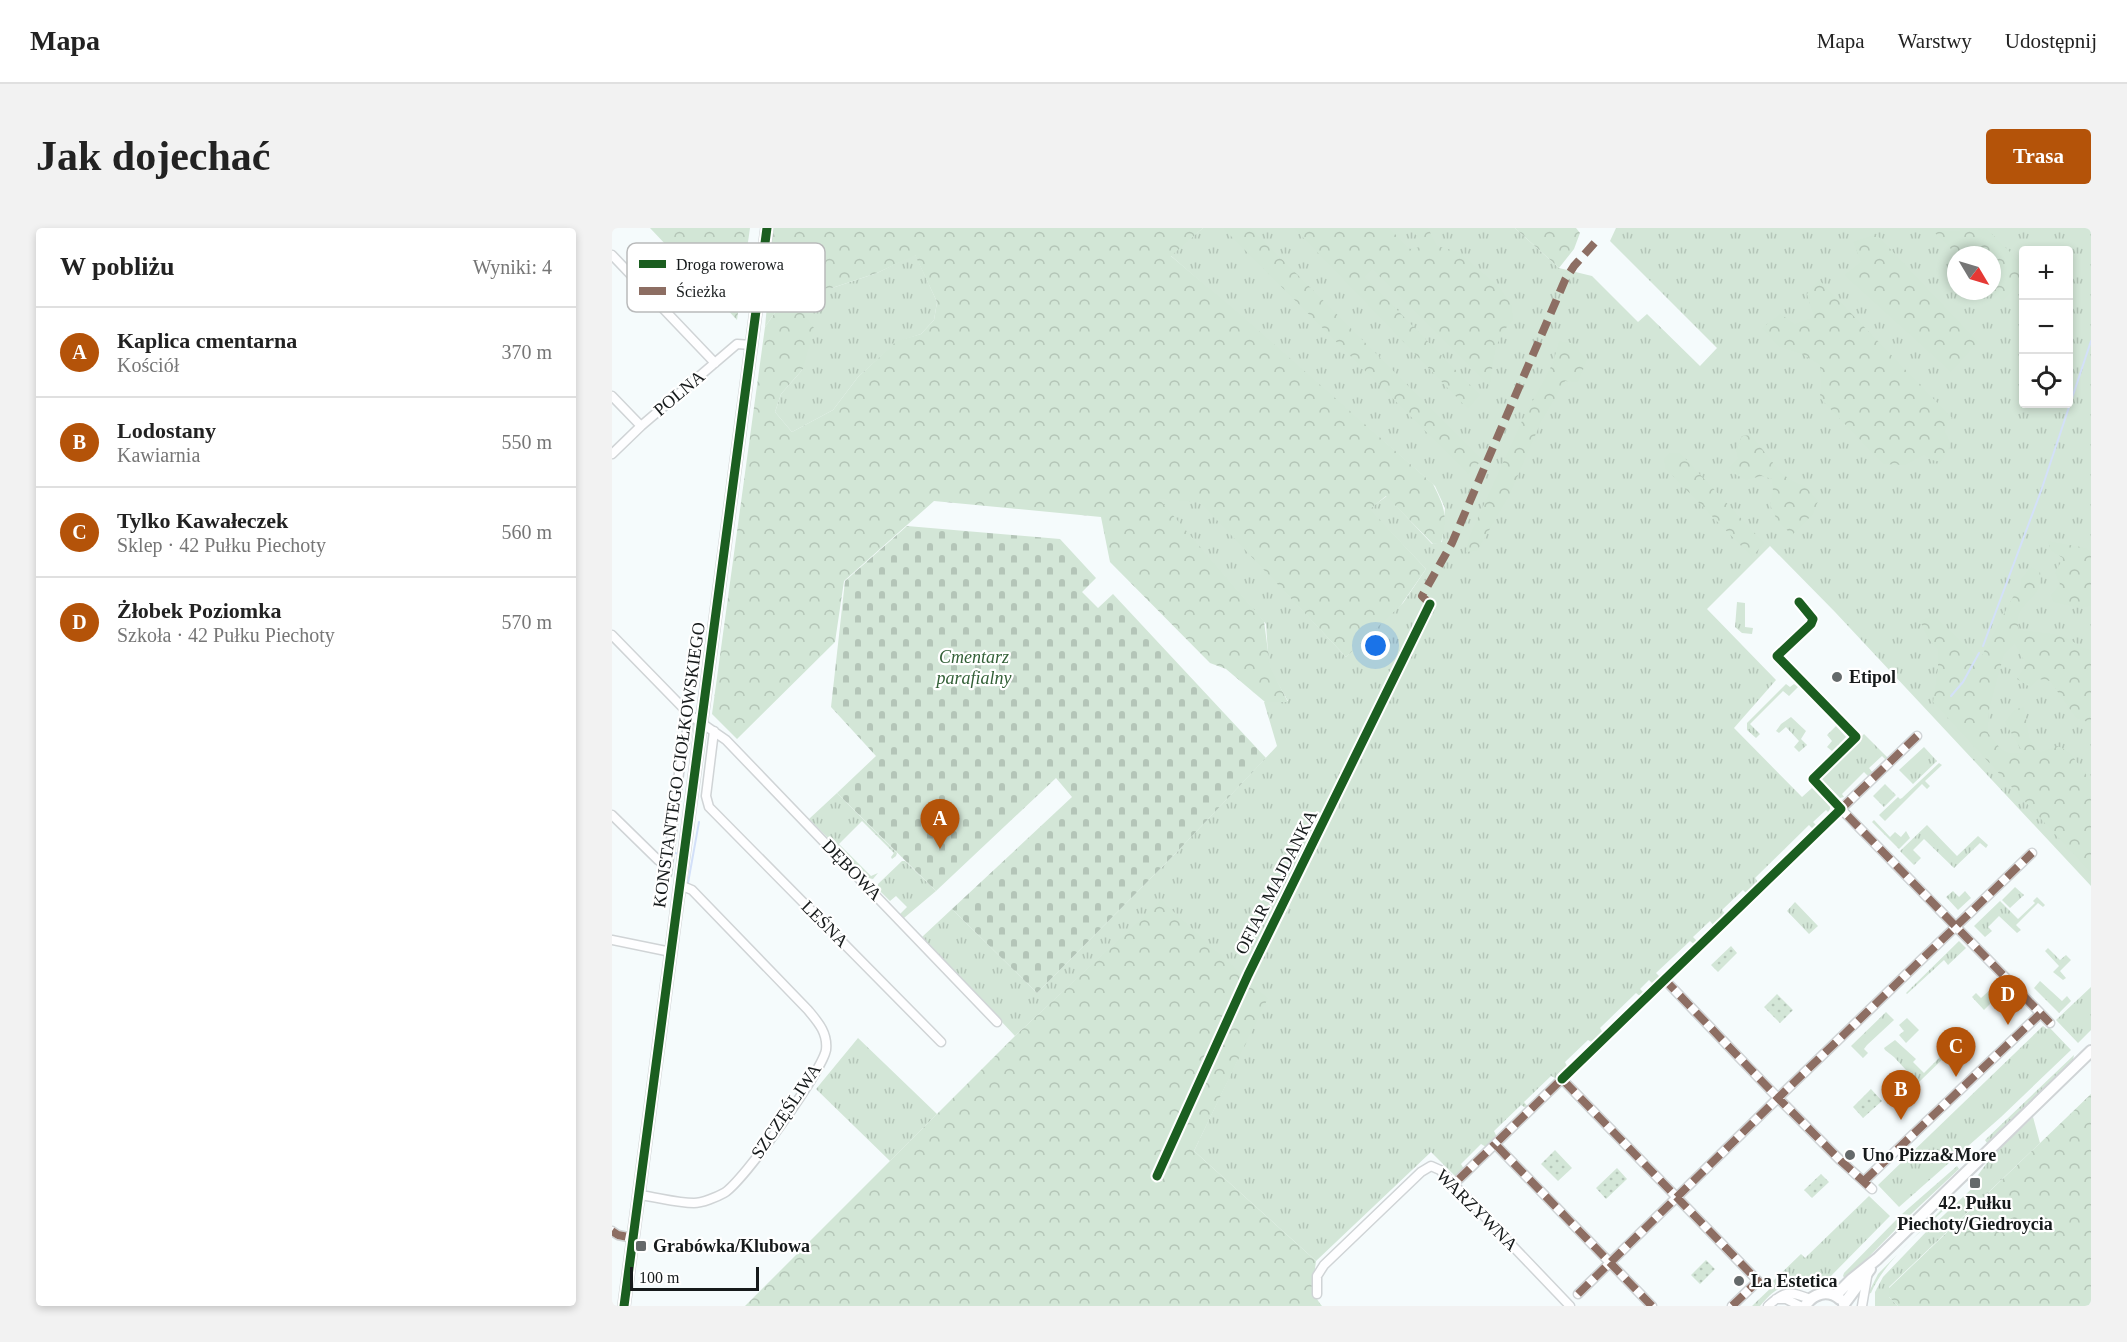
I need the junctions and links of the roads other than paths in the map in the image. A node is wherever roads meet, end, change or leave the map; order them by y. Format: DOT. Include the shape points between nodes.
graph roads {
  1 [pos="767,228"];
  2 [pos="765,243"];
  3 [pos="612,255"];
  4 [pos="627,271"];
  5 [pos="666,312"];
  6 [pos="756,312"];
  7 [pos="752,345"];
  8 [pos="715,363"];
  9 [pos="612,396"];
  10 [pos="641,426"];
  11 [pos="612,454"];
  12 [pos="1799,602"];
  13 [pos="612,635"];
  14 [pos="690,715"];
  15 [pos="702,724"];
  16 [pos="714,731"];
  17 [pos="1917,736"];
  18 [pos="1841,809"];
  19 [pos="612,815"];
  20 [pos="2032,853"];
  21 [pos="680,885"];
  22 [pos="1955,926"];
  23 [pos="612,940"];
  24 [pos="672,952"];
  25 [pos="1664,980"];
  26 [pos="2040,1014"];
  27 [pos="998,1022"];
  28 [pos="2050,1023"];
  29 [pos="941,1042"];
  30 [pos="2091,1051"];
  31 [pos="1562,1079"];
  32 [pos="1778,1098"];
  33 [pos="1495,1144"];
  34 [pos="1459,1179"];
  35 [pos="1864,1181"];
  36 [pos="1872,1189"];
  37 [pos="639,1195"];
  38 [pos="1677,1196"];
  39 [pos="612,1231"];
  40 [pos="633,1238"];
  41 [pos="1877,1258"];
  42 [pos="1610,1262"];
  43 [pos="1869,1271"];
  44 [pos="1317,1294"];
  45 [pos="1578,1294"];
  46 [pos="1836,1295"];
  47 [pos="1776,1299"];
  48 [pos="1807,1303"];
  49 [pos="1845,1305"];
  50 [pos="624,1306"];
  51 [pos="1570,1306"];
  52 [pos="1652,1306"];
  53 [pos="1732,1306"];
  54 [pos="1768,1306"];
  55 [pos="1800,1306"];
  56 [pos="1862,1306"];
  1 -- 2 [label="street, KONSTANTEGO CIOŁKOWSKIEGO"];
  3 -- 4 [label="street"];
  5 -- 8 [label="street"];
  6 -- 7 [label="street, KONSTANTEGO CIOŁKOWSKIEGO"];
  7 -- 8 [label="street, POLNA" via="737,344"];
  7 -- 15 [label="street, KONSTANTEGO CIOŁKOWSKIEGO"];
  8 -- 10 [label="street, POLNA"];
  9 -- 10 [label="street"];
  10 -- 11 [label="street, POLNA"];
  12 -- 18 [label="street" via="1811,615 1811,624 1777,656 1856,737 1813,779"];
  13 -- 14 [label="street, DĘBOWA"];
  14 -- 15 [label="street, DĘBOWA"];
  14 -- 19 [label="street" via="667,870"];
  15 -- 16 [label="street, DĘBOWA"];
  15 -- 21 [label="street, KONSTANTEGO CIOŁKOWSKIEGO"];
  16 -- 27 [label="street, DĘBOWA"];
  16 -- 29 [label="street, LEŚNA" via="706,796 709,807"];
  17 -- 18 [label="street"];
  18 -- 22 [label="street"];
  18 -- 25 [label="street"];
  20 -- 22 [label="street"];
  21 -- 24 [label="street, KONSTANTEGO CIOŁKOWSKIEGO"];
  21 -- 37 [label="street, SZCZĘŚLIWA" via="692,890 808,1010 826,1038 825,1052 772,1140 726,1192 696,1203"];
  22 -- 26 [label="street"];
  22 -- 32 [label="street"];
  23 -- 24 [label="street"];
  24 -- 37 [label="street, KONSTANTEGO CIOŁKOWSKIEGO"];
  25 -- 31 [label="street"];
  25 -- 32 [label="street"];
  26 -- 28 [label="street"];
  26 -- 35 [label="street"];
  30 -- 41 [label="street"];
  31 -- 33 [label="street"];
  31 -- 38 [label="street"];
  32 -- 35 [label="street"];
  32 -- 38 [label="street"];
  33 -- 34 [label="street"];
  33 -- 42 [label="street"];
  35 -- 36 [label="street"];
  37 -- 40 [label="street, KONSTANTEGO CIOŁKOWSKIEGO"];
  38 -- 42 [label="street"];
  38 -- 53 [label="street" via="1758,1281"];
  39 -- 40 [label="street"];
  40 -- 50 [label="street, KONSTANTEGO CIOŁKOWSKIEGO"];
  41 -- 43 [label="street"];
  41 -- 46 [label="street"];
  42 -- 45 [label="street"];
  42 -- 52 [label="street"];
  43 -- 49 [label="street"];
  43 -- 56 [label="street"];
  44 -- 51 [label="street, WARZYWNA" via="1317,1276 1324,1265 1431,1166 1440,1170"];
  46 -- 48 [label="street" via="1822,1293"];
  46 -- 49 [label="street"];
  47 -- 48 [label="street" via="1790,1292"];
  47 -- 54 [label="street"];
  47 -- 55 [label="street"];
}
